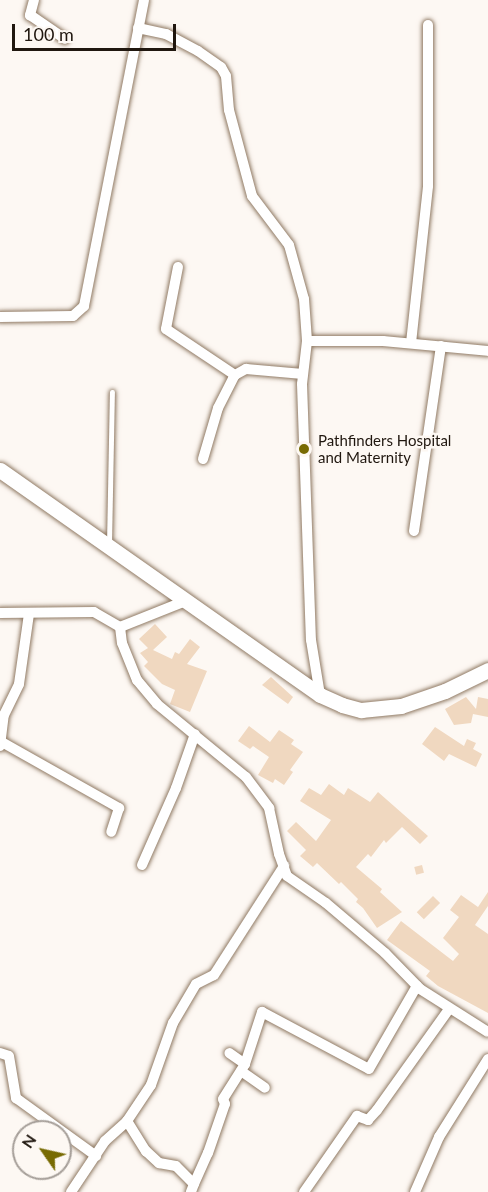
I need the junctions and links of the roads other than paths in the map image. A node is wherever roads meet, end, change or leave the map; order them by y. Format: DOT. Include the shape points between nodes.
graph roads {
  1 [pos="34,0"];
  2 [pos="144,0"];
  3 [pos="428,25"];
  4 [pos="138,28"];
  5 [pos="65,39"];
  6 [pos="178,267"];
  7 [pos="0,317"];
  8 [pos="307,341"];
  9 [pos="411,344"];
  10 [pos="441,346"];
  11 [pos="488,351"];
  12 [pos="303,374"];
  13 [pos="235,375"];
  14 [pos="112,392"];
  15 [pos="203,459"];
  16 [pos="0,470"];
  17 [pos="414,531"];
  18 [pos="109,546"];
  19 [pos="188,600"];
  20 [pos="0,613"];
  21 [pos="29,614"];
  22 [pos="120,627"];
  23 [pos="488,670"];
  24 [pos="320,695"];
  25 [pos="195,734"];
  26 [pos="0,741"];
  27 [pos="0,746"];
  28 [pos="111,832"];
  29 [pos="142,865"];
  30 [pos="284,866"];
  31 [pos="417,986"];
  32 [pos="449,1009"];
  33 [pos="488,1032"];
  34 [pos="0,1053"];
  35 [pos="230,1053"];
  36 [pos="488,1059"];
  37 [pos="243,1067"];
  38 [pos="265,1088"];
  39 [pos="127,1121"];
  40 [pos="96,1156"];
  41 [pos="192,1188"];
  42 [pos="71,1192"];
  43 [pos="304,1192"];
  44 [pos="415,1192"];
  1 -- 5 [label="street" via="30,15"];
  2 -- 4 [label="street"];
  3 -- 9 [label="street" via="428,186"];
  4 -- 7 [label="street" via="84,306 73,316"];
  4 -- 8 [label="street" via="166,34 190,47 221,67 226,76 229,110 252,196 289,245 304,299"];
  6 -- 13 [label="street" via="166,329"];
  8 -- 9 [label="street"];
  8 -- 12 [label="street"];
  9 -- 10 [label="street"];
  10 -- 11 [label="street"];
  10 -- 17 [label="street"];
  12 -- 13 [label="street" via="246,369"];
  12 -- 24 [label="street" via="311,640"];
  13 -- 15 [label="street" via="218,408"];
  14 -- 18 [label="lane"];
  16 -- 18 [label="street"];
  18 -- 19 [label="street"];
  19 -- 22 [label="street"];
  19 -- 24 [label="street"];
  20 -- 21 [label="street"];
  21 -- 22 [label="street" via="94,612"];
  21 -- 26 [label="street" via="19,684 4,715"];
  22 -- 25 [label="street" via="137,680 157,704"];
  23 -- 24 [label="street" via="445,691 382,710 361,710"];
  25 -- 29 [label="street"];
  25 -- 30 [label="street" via="246,777 269,808"];
  26 -- 27 [label="street"];
  26 -- 28 [label="street" via="119,808"];
  30 -- 31 [label="street" via="287,876 326,903"];
  30 -- 39 [label="street" via="214,975 196,984 173,1023 151,1085"];
  31 -- 32 [label="street"];
  31 -- 37 [label="street" via="369,1069 262,1012"];
  32 -- 33 [label="street"];
  32 -- 43 [label="street" via="377,1110 368,1120 357,1116"];
  34 -- 40 [label="street" via="9,1056 16,1098"];
  35 -- 37 [label="street"];
  36 -- 44 [label="street" via="439,1137"];
  37 -- 38 [label="street"];
  37 -- 41 [label="street" via="223,1099 225,1104 208,1154"];
  39 -- 40 [label="street" via="105,1141"];
  39 -- 41 [label="street" via="146,1151 159,1163 176,1166"];
  40 -- 42 [label="street"];
}
